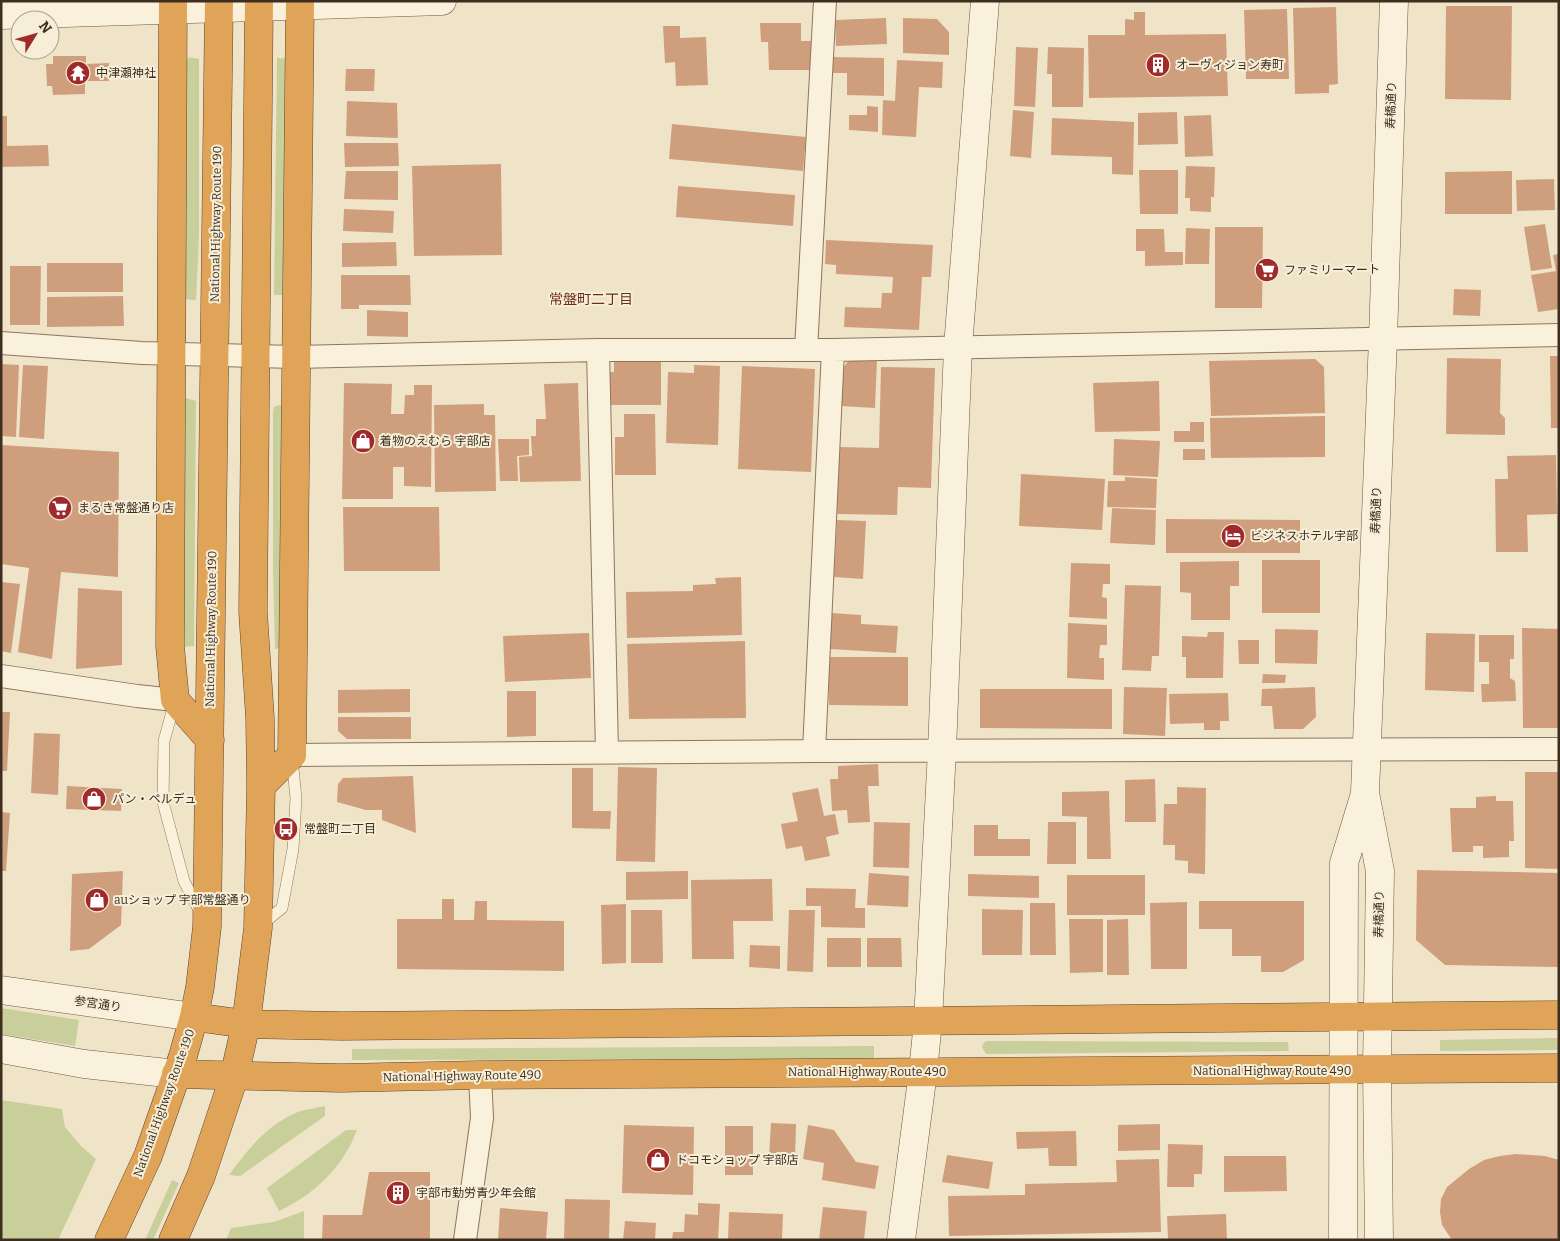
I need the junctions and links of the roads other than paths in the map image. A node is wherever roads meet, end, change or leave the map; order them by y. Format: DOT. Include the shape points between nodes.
graph roads {
  1 [pos="442,1"];
  2 [pos="826,1"];
  3 [pos="985,1"];
  4 [pos="1394,1"];
  5 [pos="300,3"];
  6 [pos="259,4"];
  7 [pos="219,5"];
  8 [pos="172,6"];
  9 [pos="1,15"];
  10 [pos="1559,335"];
  11 [pos="1383,338"];
  12 [pos="1,343"];
  13 [pos="958,347"];
  14 [pos="598,350"];
  15 [pos="806,350"];
  16 [pos="833,350"];
  17 [pos="172,352"];
  18 [pos="214,354"];
  19 [pos="255,355"];
  20 [pos="296,357"];
  21 [pos="210,673"];
  22 [pos="1,676"];
  23 [pos="175,700"];
  24 [pos="260,718"];
  25 [pos="210,740"];
  26 [pos="1559,749"];
  27 [pos="942,750"];
  28 [pos="1366,750"];
  29 [pos="814,751"];
  30 [pos="607,752"];
  31 [pos="292,755"];
  32 [pos="261,786"];
  33 [pos="1365,793"];
  34 [pos="207,927"];
  35 [pos="258,928"];
  36 [pos="1,990"];
  37 [pos="1559,1015"];
  38 [pos="194,1017"];
  39 [pos="1344,1018"];
  40 [pos="1377,1018"];
  41 [pos="928,1021"];
  42 [pos="246,1024"];
  43 [pos="1,1049"];
  44 [pos="1559,1068"];
  45 [pos="1344,1070"];
  46 [pos="1376,1070"];
  47 [pos="923,1072"];
  48 [pos="176,1074"];
  49 [pos="480,1075"];
  50 [pos="234,1076"];
  51 [pos="109,1240"];
  52 [pos="173,1240"];
  53 [pos="465,1240"];
  54 [pos="901,1240"];
  55 [pos="1343,1240"];
  56 [pos="1379,1240"];
  1 -- 5 [label="street"];
  2 -- 15 [label="street"];
  3 -- 13 [label="street"];
  4 -- 11 [label="street, 寿橋通り"];
  5 -- 6 [label="street"];
  5 -- 20 [label="highway"];
  6 -- 7 [label="street"];
  6 -- 19 [label="highway"];
  7 -- 8 [label="street"];
  7 -- 18 [label="highway, National Highway Route 190"];
  8 -- 9 [label="street"];
  8 -- 17 [label="highway"];
  10 -- 11 [label="street"];
  11 -- 13 [label="street"];
  11 -- 28 [label="street, 寿橋通り"];
  12 -- 17 [label="street"];
  13 -- 16 [label="street"];
  13 -- 27 [label="street"];
  14 -- 15 [label="street"];
  14 -- 20 [label="street"];
  14 -- 30 [label="street"];
  15 -- 16 [label="street"];
  16 -- 29 [label="street"];
  17 -- 18 [label="street"];
  17 -- 23 [label="highway" via="170,646"];
  18 -- 19 [label="street"];
  18 -- 21 [label="highway, National Highway Route 190"];
  19 -- 20 [label="street"];
  19 -- 24 [label="highway" via="253,612"];
  20 -- 31 [label="highway"];
  21 -- 23 [label="highway"];
  21 -- 25 [label="highway, National Highway Route 190"];
  22 -- 23 [label="street"];
  23 -- 25 [label="highway"];
  23 -- 34 [label="lane" via="164,741 163,802 184,881"];
  24 -- 31 [label="highway"];
  24 -- 32 [label="highway"];
  25 -- 34 [label="highway, National Highway Route 190"];
  26 -- 28 [label="street"];
  27 -- 28 [label="street"];
  27 -- 29 [label="street"];
  27 -- 41 [label="street"];
  28 -- 33 [label="street, 寿橋通り"];
  29 -- 30 [label="street"];
  30 -- 31 [label="street"];
  31 -- 32 [label="highway"];
  31 -- 35 [label="lane" via="296,798 293,850 282,908"];
  32 -- 35 [label="highway"];
  33 -- 39 [label="street" via="1344,863"];
  33 -- 40 [label="street, 寿橋通り" via="1380,871"];
  34 -- 38 [label="highway, National Highway Route 190"];
  35 -- 42 [label="highway"];
  36 -- 38 [label="street, 参宮通り"];
  37 -- 40 [label="highway"];
  38 -- 42 [label="highway"];
  38 -- 48 [label="highway, National Highway Route 190"];
  39 -- 40 [label="highway"];
  39 -- 41 [label="highway"];
  39 -- 45 [label="street"];
  40 -- 46 [label="street, 寿橋通り"];
  41 -- 42 [label="highway"];
  41 -- 47 [label="street"];
  42 -- 50 [label="highway"];
  43 -- 48 [label="street" via="84,1064"];
  44 -- 46 [label="highway, National Highway Route 490"];
  45 -- 46 [label="highway, National Highway Route 490"];
  45 -- 47 [label="highway, National Highway Route 490"];
  45 -- 55 [label="street"];
  46 -- 56 [label="street, 寿橋通り"];
  47 -- 49 [label="highway, National Highway Route 490"];
  47 -- 54 [label="street"];
  48 -- 50 [label="highway, National Highway Route 490"];
  48 -- 51 [label="highway, National Highway Route 190" via="148,1156"];
  49 -- 50 [label="highway, National Highway Route 490"];
  49 -- 53 [label="street" via="482,1118"];
  50 -- 52 [label="highway" via="201,1176"];
}
